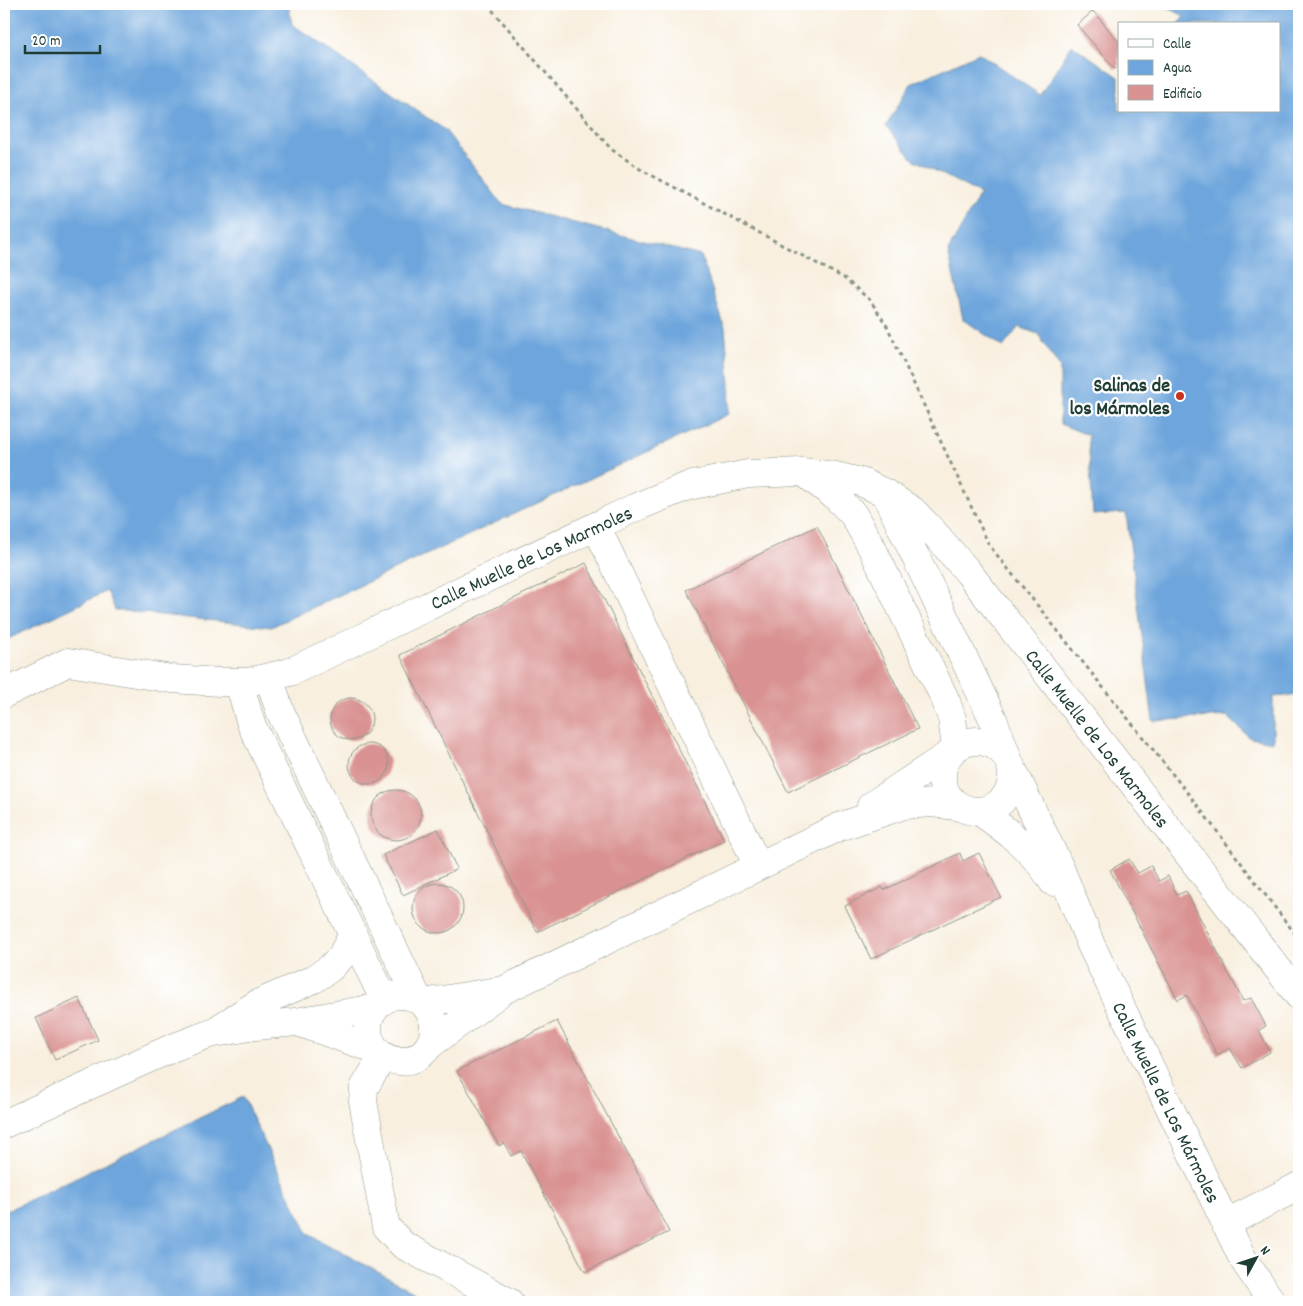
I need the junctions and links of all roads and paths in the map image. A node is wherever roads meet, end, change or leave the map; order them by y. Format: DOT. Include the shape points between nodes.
graph roads {
  1 [pos="487,4"];
  2 [pos="802,472"];
  3 [pos="884,493"];
  4 [pos="596,526"];
  5 [pos="269,677"];
  6 [pos="239,682"];
  7 [pos="4,694"];
  8 [pos="952,751"];
  9 [pos="1010,764"];
  10 [pos="968,809"];
  11 [pos="838,827"];
  12 [pos="758,866"];
  13 [pos="353,934"];
  14 [pos="1299,939"];
  15 [pos="1091,945"];
  16 [pos="502,991"];
  17 [pos="1299,996"];
  18 [pos="421,1001"];
  19 [pos="379,1004"];
  20 [pos="296,1022"];
  21 [pos="209,1034"];
  22 [pos="431,1044"];
  23 [pos="378,1052"];
  24 [pos="4,1124"];
  25 [pos="1299,1186"];
  26 [pos="1225,1224"];
  27 [pos="1243,1259"];
  28 [pos="509,1302"];
  29 [pos="1255,1302"];
  30 [pos="1272,1302"];
  1 -- 14 [label="path" via="611,149 640,169 844,278 870,300 887,326 990,545 1194,801"];
  2 -- 3 [label="street, Calle Muelle de Los Marmoles" via="861,482"];
  2 -- 4 [label="street, Calle Muelle de Los Marmoles" via="748,474 688,486"];
  2 -- 8 [label="street" via="853,514 872,548 946,701 952,719"];
  3 -- 9 [label="street" via="993,719"];
  3 -- 17 [label="street, Calle Muelle de Los Marmoles" via="913,511 968,572"];
  4 -- 5 [label="street, Calle Muelle de Los Marmoles" via="290,672"];
  4 -- 12 [label="street"];
  5 -- 6 [label="street, Calle Muelle de Los Marmoles"];
  5 -- 18 [label="street" via="280,711"];
  6 -- 7 [label="street, Calle Muelle de Los Marmoles" via="172,679 68,662"];
  6 -- 13 [label="street" via="251,724"];
  8 -- 9 [label="street" via="966,742 987,742 997,747"];
  8 -- 10 [label="street" via="943,765 943,788 949,798"];
  8 -- 11 [label="street"];
  9 -- 10 [label="street" via="1011,785 999,803 990,809"];
  9 -- 15 [label="street, Calle Muelle de Los Mármoles" via="1060,868"];
  10 -- 11 [label="street, Calle Muelle de Los Mármoles" via="932,803 904,805"];
  10 -- 15 [label="street, Calle Muelle de Los Mármoles" via="1007,830 1034,854"];
  11 -- 12 [label="street"];
  12 -- 16 [label="street"];
  13 -- 19 [label="street" via="380,991"];
  13 -- 21 [label="street" via="329,969 257,1004"];
  15 -- 26 [label="street, Calle Muelle de Los Mármoles"];
  16 -- 18 [label="street"];
  16 -- 22 [label="street"];
  18 -- 19 [label="street" via="404,995 393,996"];
  18 -- 22 [label="street" via="434,1023"];
  19 -- 20 [label="street"];
  19 -- 23 [label="street" via="370,1017 368,1028 369,1039"];
  20 -- 21 [label="street"];
  20 -- 23 [label="street"];
  21 -- 24 [label="street"];
  22 -- 23 [label="street" via="424,1053 404,1062 393,1061"];
  23 -- 28 [label="street" via="364,1088 363,1101 386,1227 403,1245"];
  25 -- 26 [label="street"];
  26 -- 27 [label="street, Calle Muelle de Los Mármoles"];
  27 -- 29 [label="street, Calle Muelle de Los Mármoles"];
  27 -- 30 [label="street, Calle Muelle de Los Mármoles"];
}
